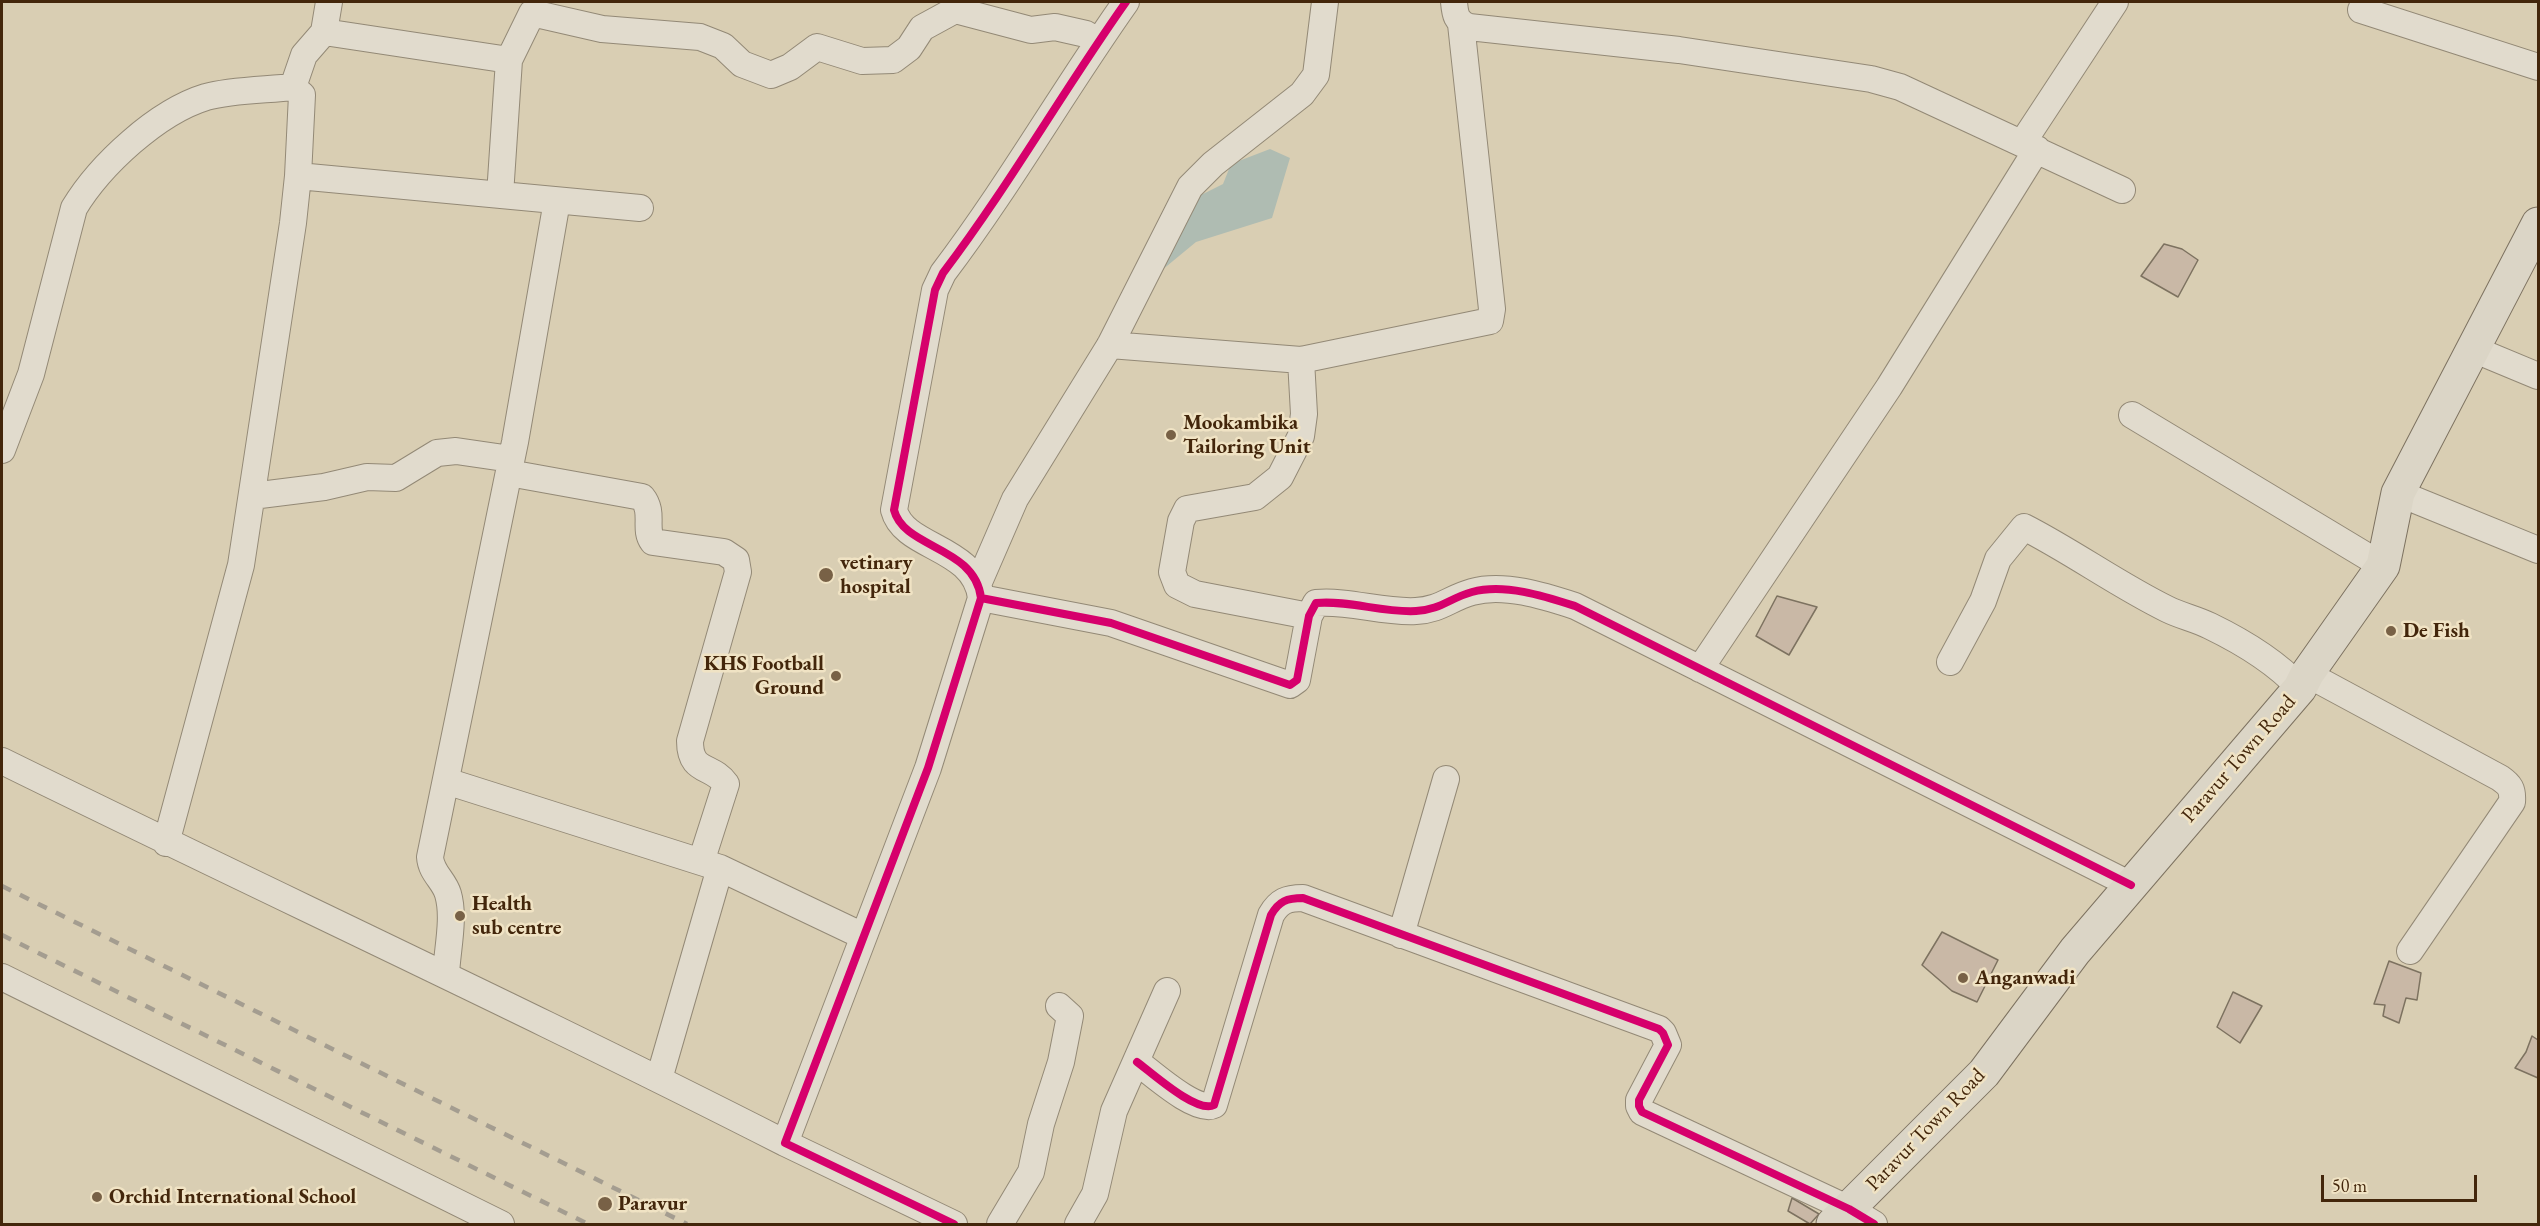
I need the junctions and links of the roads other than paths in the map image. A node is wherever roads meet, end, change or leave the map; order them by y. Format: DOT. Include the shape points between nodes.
graph roads {
  1 [pos="329,2"];
  2 [pos="1125,2"];
  3 [pos="1325,2"];
  4 [pos="2115,2"];
  5 [pos="535,7"];
  6 [pos="2361,10"];
  7 [pos="1457,13"];
  8 [pos="1008,14"];
  9 [pos="324,32"];
  10 [pos="1098,41"];
  11 [pos="509,60"];
  12 [pos="2538,67"];
  13 [pos="293,87"];
  14 [pos="2030,146"];
  15 [pos="298,176"];
  16 [pos="2122,190"];
  17 [pos="500,195"];
  18 [pos="557,201"];
  19 [pos="640,208"];
  20 [pos="2535,238"];
  21 [pos="1110,345"];
  22 [pos="2473,349"];
  23 [pos="1301,360"];
  24 [pos="2538,376"];
  25 [pos="2132,415"];
  26 [pos="2,450"];
  27 [pos="510,466"];
  28 [pos="2398,493"];
  29 [pos="252,496"];
  30 [pos="2538,550"];
  31 [pos="2383,566"];
  32 [pos="980,590"];
  33 [pos="1309,616"];
  34 [pos="1950,662"];
  35 [pos="1700,669"];
  36 [pos="2304,681"];
  37 [pos="2,761"];
  38 [pos="1446,779"];
  39 [pos="446,781"];
  40 [pos="166,843"];
  41 [pos="711,865"];
  42 [pos="2131,885"];
  43 [pos="1401,935"];
  44 [pos="863,936"];
  45 [pos="2410,951"];
  46 [pos="446,975"];
  47 [pos="2,977"];
  48 [pos="1167,991"];
  49 [pos="1059,1006"];
  50 [pos="1137,1062"];
  51 [pos="659,1079"];
  52 [pos="785,1143"];
  53 [pos="1852,1219"];
  54 [pos="501,1224"];
  55 [pos="954,1224"];
  56 [pos="1000,1224"];
  57 [pos="1078,1224"];
  1 -- 9 [label="street"];
  2 -- 10 [label="street"];
  3 -- 21 [label="street" via="1320,58 1313,80 1302,94 1213,164 1190,187"];
  4 -- 14 [label="street"];
  5 -- 8 [label="street" via="602,29 700,37 723,46 742,64 771,75 817,47 862,61 893,60 909,48 922,28 955,10"];
  5 -- 11 [label="street"];
  6 -- 12 [label="street"];
  7 -- 14 [label="street" via="1871,79 1900,87"];
  7 -- 23 [label="street" via="1492,309 1490,321"];
  8 -- 10 [label="street" via="1031,30 1055,27"];
  9 -- 11 [label="street"];
  9 -- 13 [label="street" via="304,55"];
  10 -- 32 [label="street" via="936,290 894,510 910,531 969,568"];
  11 -- 17 [label="street"];
  13 -- 15 [label="street" via="302,95"];
  13 -- 26 [label="street" via="208,96 188,104 112,158 87,187 74,208 31,374"];
  14 -- 16 [label="street"];
  14 -- 35 [label="street" via="1888,387"];
  15 -- 17 [label="street"];
  15 -- 29 [label="street"];
  17 -- 18 [label="street"];
  18 -- 19 [label="street"];
  18 -- 27 [label="street"];
  20 -- 22 [label="main road, Paravur Town Road"];
  21 -- 23 [label="street"];
  21 -- 32 [label="street" via="1015,499"];
  22 -- 24 [label="street"];
  22 -- 28 [label="main road, Paravur Town Road"];
  23 -- 33 [label="street" via="1301,436 1280,477 1255,497 1187,509 1181,521 1172,572 1177,585 1195,594"];
  25 -- 31 [label="street"];
  27 -- 29 [label="street" via="456,451 437,453 396,478 367,477"];
  27 -- 39 [label="street"];
  27 -- 41 [label="street" via="642,497 650,510 649,537 653,543 724,552 736,560 738,572 690,741 694,761 726,784"];
  28 -- 30 [label="street"];
  28 -- 31 [label="main road, Paravur Town Road"];
  29 -- 40 [label="street" via="241,565"];
  31 -- 36 [label="main road, Paravur Town Road"];
  32 -- 33 [label="street" via="1111,623 1290,685 1297,680"];
  32 -- 44 [label="street" via="928,768"];
  33 -- 35 [label="street" via="1316,603 1413,611 1444,607 1471,592 1528,593 1575,606"];
  34 -- 36 [label="street" via="1983,601 1998,559 2024,527 2169,610 2209,625"];
  35 -- 42 [label="street"];
  36 -- 42 [label="main road, Paravur Town Road"];
  36 -- 45 [label="street" via="2500,778 2513,792 2512,802"];
  37 -- 40 [label="street"];
  38 -- 43 [label="street"];
  39 -- 41 [label="street"];
  39 -- 46 [label="street" via="430,857 431,867 448,892 450,906"];
  40 -- 46 [label="street"];
  41 -- 44 [label="street"];
  41 -- 51 [label="street"];
  42 -- 53 [label="main road, Paravur Town Road" via="2075,951 1984,1073"];
  43 -- 50 [label="street" via="1303,898 1284,900 1271,915 1214,1105 1197,1106"];
  43 -- 53 [label="street" via="1659,1029 1668,1045 1640,1100 1642,1112"];
  44 -- 52 [label="street"];
  46 -- 51 [label="street"];
  47 -- 54 [label="street"];
  48 -- 50 [label="street"];
  49 -- 56 [label="street" via="1070,1016 1061,1062 1031,1172"];
  50 -- 57 [label="street" via="1114,1111 1095,1194"];
  51 -- 52 [label="street"];
  52 -- 55 [label="street"];
}
